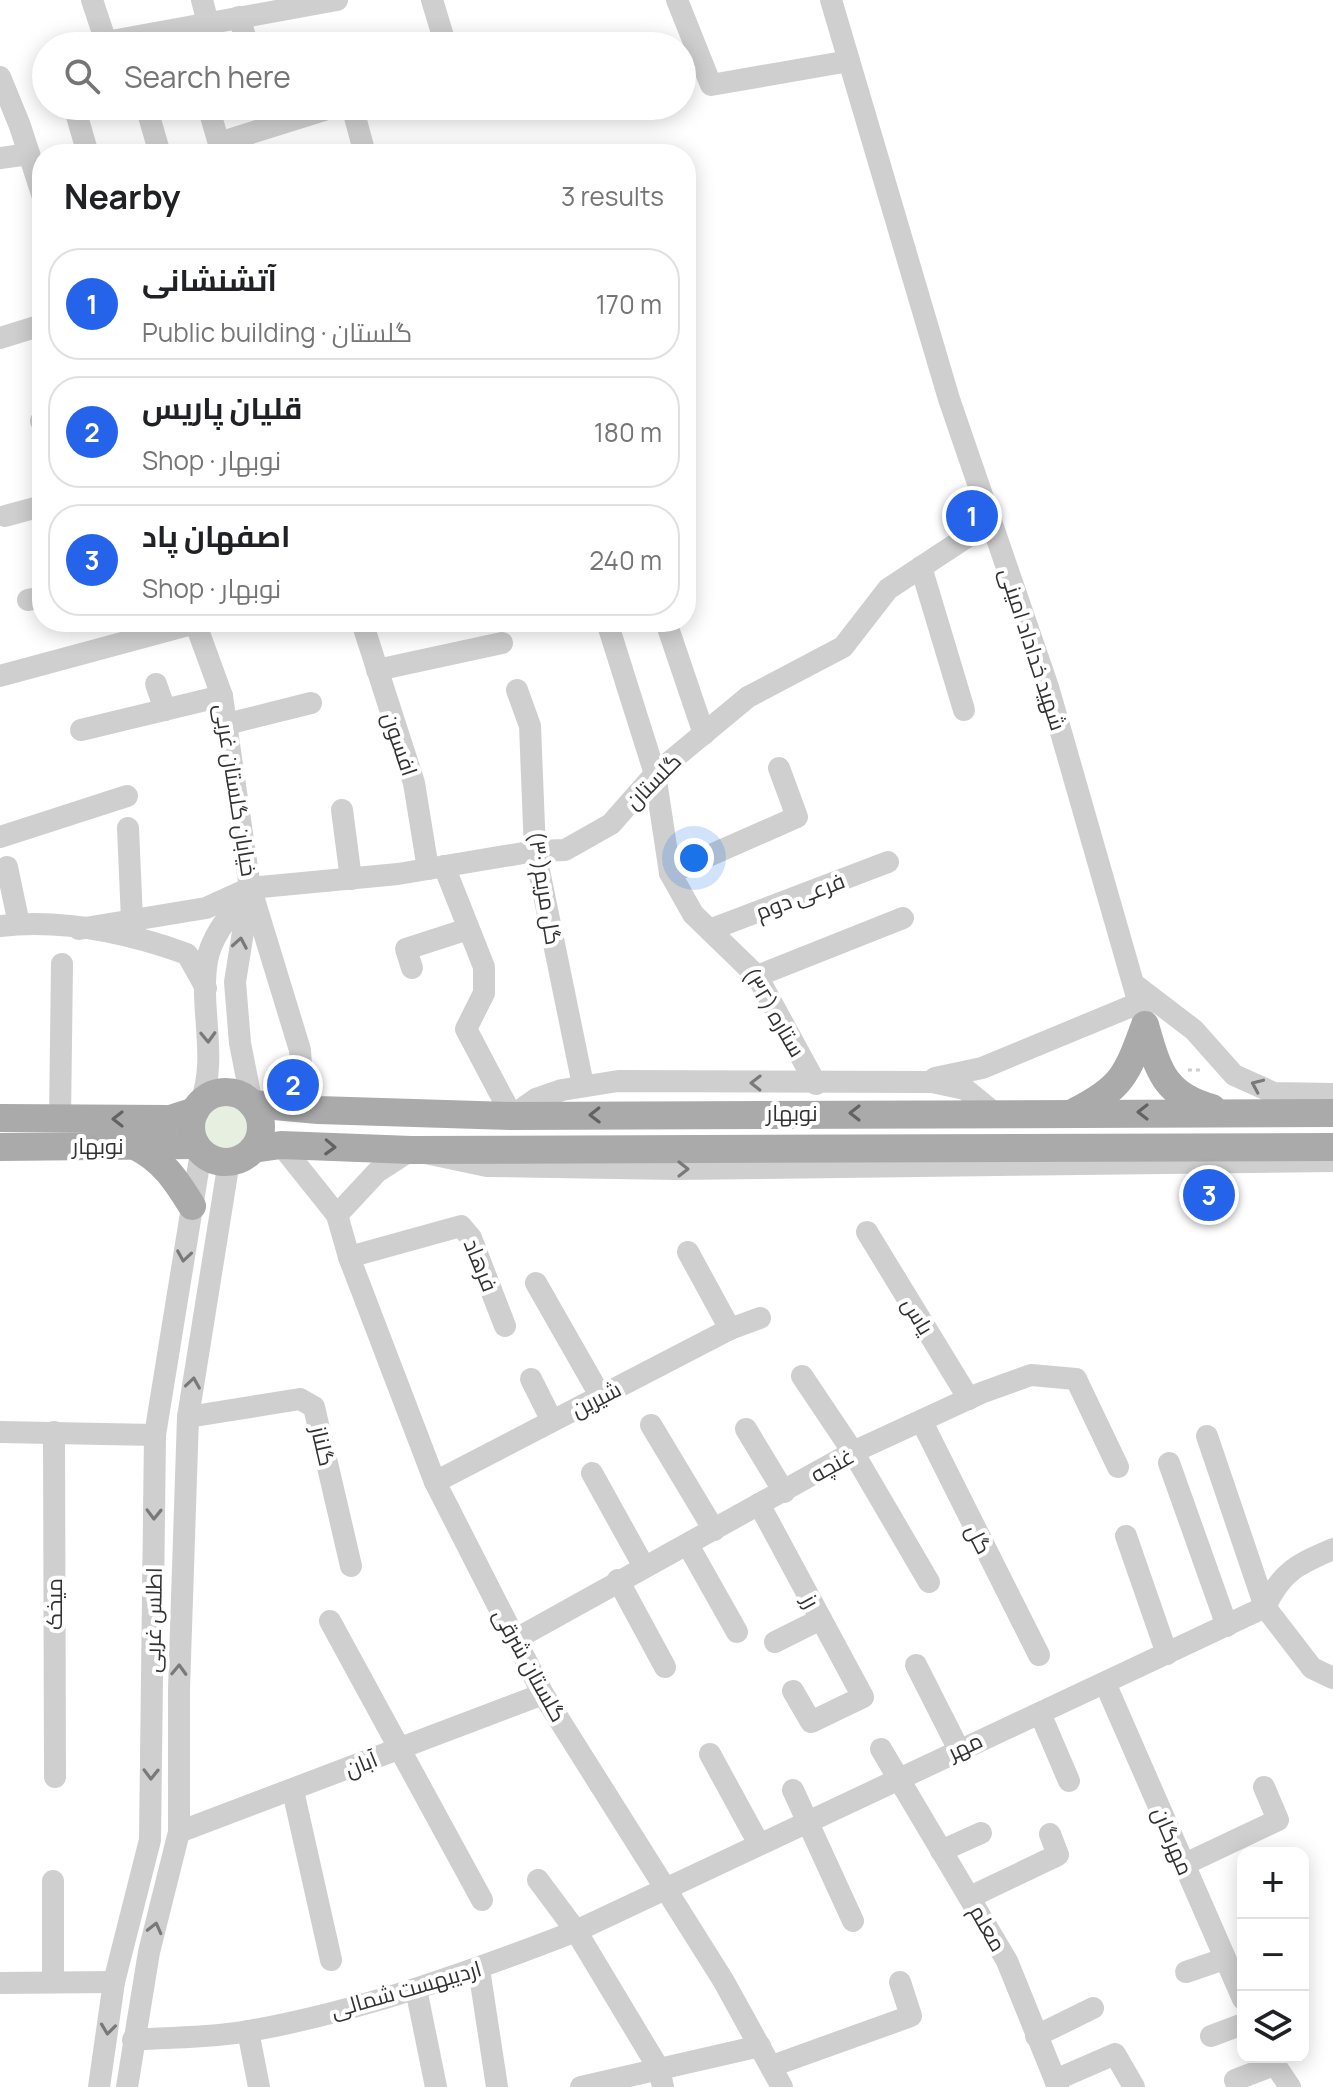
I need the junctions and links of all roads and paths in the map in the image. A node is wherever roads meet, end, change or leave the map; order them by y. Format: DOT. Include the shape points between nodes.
graph roads {
  1 [pos="92,0"];
  2 [pos="202,0"];
  3 [pos="337,0"];
  4 [pos="432,0"];
  5 [pos="677,0"];
  6 [pos="831,0"];
  7 [pos="239,17"];
  8 [pos="208,23"];
  9 [pos="103,32"];
  10 [pos="194,32"];
  11 [pos="244,32"];
  12 [pos="442,32"];
  13 [pos="690,32"];
  14 [pos="696,48"];
  15 [pos="849,61"];
  16 [pos="0,77"];
  17 [pos="78,120"];
  18 [pos="150,120"];
  19 [pos="212,120"];
  20 [pos="298,120"];
  21 [pos="356,120"];
  22 [pos="85,144"];
  23 [pos="157,144"];
  24 [pos="219,144"];
  25 [pos="231,144"];
  26 [pos="362,144"];
  27 [pos="29,154"];
  28 [pos="0,158"];
  29 [pos="32,163"];
  30 [pos="32,328"];
  31 [pos="0,338"];
  32 [pos="32,509"];
  33 [pos="5,516"];
  34 [pos="991,521"];
  35 [pos="921,567"];
  36 [pos="162,632"];
  37 [pos="198,632"];
  38 [pos="365,632"];
  39 [pos="610,632"];
  40 [pos="669,632"];
  41 [pos="502,643"];
  42 [pos="377,670"];
  43 [pos="0,676"];
  44 [pos="156,684"];
  45 [pos="517,690"];
  46 [pos="222,696"];
  47 [pos="311,703"];
  48 [pos="165,710"];
  49 [pos="964,710"];
  50 [pos="227,724"];
  51 [pos="81,730"];
  52 [pos="704,734"];
  53 [pos="779,768"];
  54 [pos="655,774"];
  55 [pos="127,796"];
  56 [pos="342,810"];
  57 [pos="128,828"];
  58 [pos="0,837"];
  59 [pos="535,851"];
  60 [pos="888,862"];
  61 [pos="7,867"];
  62 [pos="436,868"];
  63 [pos="670,873"];
  64 [pos="351,879"];
  65 [pos="250,888"];
  66 [pos="903,918"];
  67 [pos="132,920"];
  68 [pos="9,925"];
  69 [pos="79,929"];
  70 [pos="468,929"];
  71 [pos="712,929"];
  72 [pos="62,964"];
  73 [pos="412,968"];
  74 [pos="757,976"];
  75 [pos="206,988"];
  76 [pos="1139,1004"];
  77 [pos="915,1083"];
  78 [pos="816,1084"];
  79 [pos="583,1085"];
  80 [pos="1333,1094"];
  81 [pos="252,1104"];
  82 [pos="198,1107"];
  83 [pos="304,1109"];
  84 [pos="993,1112"];
  85 [pos="1073,1112"];
  86 [pos="1228,1112"];
  87 [pos="900,1113"];
  88 [pos="1333,1113"];
  89 [pos="512,1116"];
  90 [pos="0,1118"];
  91 [pos="60,1118"];
  92 [pos="281,1145"];
  93 [pos="135,1146"];
  94 [pos="0,1147"];
  95 [pos="1333,1147"];
  96 [pos="199,1148"];
  97 [pos="896,1149"];
  98 [pos="411,1150"];
  99 [pos="241,1155"];
  100 [pos="1053,1156"];
  101 [pos="1217,1156"];
  102 [pos="1333,1161"];
  103 [pos="192,1206"];
  104 [pos="337,1215"];
  105 [pos="867,1232"];
  106 [pos="688,1252"];
  107 [pos="349,1257"];
  108 [pos="536,1283"];
  109 [pos="760,1318"];
  110 [pos="505,1326"];
  111 [pos="730,1329"];
  112 [pos="802,1376"];
  113 [pos="531,1379"];
  114 [pos="601,1397"];
  115 [pos="969,1399"];
  116 [pos="188,1417"];
  117 [pos="552,1421"];
  118 [pos="922,1422"];
  119 [pos="651,1425"];
  120 [pos="746,1429"];
  121 [pos="0,1432"];
  122 [pos="54,1432"];
  123 [pos="155,1435"];
  124 [pos="1207,1436"];
  125 [pos="853,1452"];
  126 [pos="1169,1463"];
  127 [pos="1118,1467"];
  128 [pos="592,1473"];
  129 [pos="435,1482"];
  130 [pos="784,1492"];
  131 [pos="759,1504"];
  132 [pos="714,1530"];
  133 [pos="1126,1536"];
  134 [pos="688,1545"];
  135 [pos="1333,1549"];
  136 [pos="643,1565"];
  137 [pos="351,1566"];
  138 [pos="618,1580"];
  139 [pos="929,1582"];
  140 [pos="1265,1607"];
  141 [pos="821,1619"];
  142 [pos="330,1621"];
  143 [pos="1227,1626"];
  144 [pos="737,1632"];
  145 [pos="514,1640"];
  146 [pos="775,1642"];
  147 [pos="1167,1654"];
  148 [pos="1039,1655"];
  149 [pos="916,1665"];
  150 [pos="665,1667"];
  151 [pos="1333,1678"];
  152 [pos="1105,1683"];
  153 [pos="793,1691"];
  154 [pos="543,1694"];
  155 [pos="1040,1713"];
  156 [pos="958,1748"];
  157 [pos="399,1749"];
  158 [pos="881,1749"];
  159 [pos="710,1754"];
  160 [pos="55,1777"];
  161 [pos="897,1779"];
  162 [pos="1069,1781"];
  163 [pos="1264,1787"];
  164 [pos="793,1790"];
  165 [pos="293,1791"];
  166 [pos="808,1821"];
  167 [pos="179,1832"];
  168 [pos="981,1833"];
  169 [pos="1050,1834"];
  170 [pos="759,1844"];
  171 [pos="941,1851"];
  172 [pos="1183,1865"];
  173 [pos="538,1880"];
  174 [pos="53,1881"];
  175 [pos="666,1887"];
  176 [pos="970,1897"];
  177 [pos="482,1900"];
  178 [pos="853,1921"];
  179 [pos="576,1931"];
  180 [pos="1224,1959"];
  181 [pos="331,1960"];
  182 [pos="479,1969"];
  183 [pos="1186,1972"];
  184 [pos="53,1982"];
  185 [pos="114,1982"];
  186 [pos="900,1982"];
  187 [pos="0,1983"];
  188 [pos="416,1989"];
  189 [pos="1239,1991"];
  190 [pos="1093,2008"];
  191 [pos="1237,2026"];
  192 [pos="248,2031"];
  193 [pos="1036,2036"];
  194 [pos="1211,2036"];
  195 [pos="133,2040"];
  196 [pos="760,2046"];
  197 [pos="1268,2063"];
  198 [pos="1273,2063"];
  199 [pos="777,2077"];
  200 [pos="661,2078"];
  201 [pos="1235,2080"];
  202 [pos="1056,2084"];
  203 [pos="99,2087"];
  204 [pos="127,2087"];
  205 [pos="259,2087"];
  206 [pos="436,2087"];
  207 [pos="497,2087"];
  208 [pos="581,2087"];
  209 [pos="1134,2087"];
  210 [pos="1290,2087"];
  1 -- 9 [label="street"];
  2 -- 8 [label="street"];
  3 -- 7 [label="street"];
  4 -- 12 [label="street"];
  5 -- 13 [label="street"];
  6 -- 15 [label="street, شهید خداداد امینی"];
  7 -- 8 [label="street"];
  7 -- 11 [label="street"];
  8 -- 10 [label="street"];
  14 -- 15 [label="street" via="711,85"];
  15 -- 34 [label="street, شهید خداداد امینی" via="949,399"];
  16 -- 27 [label="street"];
  17 -- 22 [label="street"];
  18 -- 23 [label="street"];
  19 -- 24 [label="street"];
  20 -- 25 [label="street"];
  21 -- 26 [label="street"];
  27 -- 28 [label="street"];
  27 -- 29 [label="street"];
  30 -- 31 [label="street"];
  32 -- 33 [label="street"];
  34 -- 35 [label="street, گلستان"];
  34 -- 76 [label="street, شهید خداداد امینی" via="1048,687"];
  35 -- 49 [label="street"];
  35 -- 52 [label="street, گلستان" via="888,589 843,647 748,697"];
  36 -- 43 [label="street"];
  37 -- 46 [label="street, خیابان گلستان غربی"];
  38 -- 42 [label="street, افسون"];
  39 -- 54 [label="street, ستاره (۳۲)"];
  40 -- 52 [label="street"];
  41 -- 42 [label="street"];
  42 -- 62 [label="street, افسون"];
  44 -- 48 [label="street"];
  45 -- 59 [label="street, گل مریم(۳۰)" via="530,726"];
  46 -- 48 [label="street"];
  46 -- 50 [label="street, خیابان گلستان غربی"];
  47 -- 50 [label="street"];
  48 -- 51 [label="street"];
  50 -- 65 [label="street, خیابان گلستان غربی"];
  52 -- 54 [label="street, گلستان"];
  53 -- 63 [label="street" via="797,817"];
  54 -- 59 [label="street, گلستان" via="611,824 565,850"];
  54 -- 63 [label="street, ستاره (۳۲)"];
  55 -- 58 [label="street"];
  56 -- 64 [label="street"];
  57 -- 67 [label="street"];
  59 -- 62 [label="street, گلستان"];
  59 -- 79 [label="street, گل مریم(۳۰)"];
  60 -- 71 [label="street, فرعی دوم"];
  61 -- 68 [label="street"];
  62 -- 64 [label="street, گلستان"];
  62 -- 70 [label="street, افسون"];
  63 -- 71 [label="street, ستاره (۳۲)" via="693,914"];
  64 -- 65 [label="street, گلستان"];
  65 -- 67 [label="street, گلستان" via="206,908"];
  65 -- 75 [label="street" via="224,922 207,959"];
  81 -- 65 [label="street, خیابان گلستان غربی, one-way" via="235,982"];
  65 -- 83 [label="street" via="300,1050"];
  66 -- 74 [label="street"];
  67 -- 69 [label="street, گلستان"];
  68 -- 69 [label="street" via="33,922"];
  69 -- 75 [label="street" via="145,939 187,954"];
  70 -- 73 [label="street" via="406,949"];
  70 -- 89 [label="street, افسون" via="484,967 484,993 466,1029"];
  71 -- 74 [label="street, ستاره (۳۲)"];
  72 -- 91 [label="street, نوبهار"];
  74 -- 78 [label="street, ستاره (۳۲)"];
  75 -- 82 [label="street, one-way" via="209,1081"];
  76 -- 77 [label="street" via="982,1068"];
  80 -- 76 [label="street, one-way" via="1274,1093 1234,1075 1194,1030"];
  76 -- 85 [label="main road" via="1129,1068 1108,1094"];
  76 -- 86 [label="main road" via="1168,1084 1187,1101"];
  77 -- 78 [label="street"];
  77 -- 84 [label="street" via="965,1089"];
  78 -- 79 [label="street, one-way"];
  79 -- 89 [label="street" via="536,1099"];
  81 -- 82 [label="main road" via="227,1092"];
  81 -- 83 [label="main road, نوبهار"];
  81 -- 99 [label="main road" via="260,1131"];
  82 -- 91 [label="main road, نوبهار, one-way" via="170,1119"];
  82 -- 96 [label="main road" via="191,1128"];
  83 -- 89 [label="main road, نوبهار"];
  84 -- 85 [label="main road, نوبهار"];
  84 -- 87 [label="main road, نوبهار"];
  86 -- 85 [label="main road, نوبهار, one-way"];
  86 -- 88 [label="main road, نوبهار"];
  87 -- 89 [label="main road, نوبهار, one-way"];
  87 -- 97 [label="main road" via="886,1130 887,1141"];
  90 -- 91 [label="main road, نوبهار"];
  92 -- 98 [label="main road, نوبهار, one-way"];
  92 -- 99 [label="main road, نوبهار"];
  92 -- 104 [label="street, گلستان شرقی"];
  93 -- 94 [label="main road, نوبهار"];
  93 -- 96 [label="main road, نوبهار"];
  93 -- 103 [label="main road" via="173,1174"];
  95 -- 101 [label="main road, نوبهار"];
  96 -- 99 [label="main road" via="214,1160"];
  96 -- 103 [label="street, اطلس غربی"];
  97 -- 98 [label="main road, نوبهار"];
  97 -- 100 [label="main road, نوبهار"];
  98 -- 100 [label="street, one-way" via="487,1166 675,1169"];
  98 -- 104 [label="street" via="377,1172"];
  116 -- 99 [label="street, اطلس غربی, one-way"];
  100 -- 101 [label="main road, نوبهار"];
  101 -- 102 [label="street"];
  103 -- 123 [label="street, اطلس غربی, one-way"];
  104 -- 107 [label="street, گلستان شرقی"];
  105 -- 115 [label="street, یاس"];
  106 -- 111 [label="street"];
  107 -- 110 [label="street, فرهاد" via="461,1226 471,1238"];
  107 -- 129 [label="street, گلستان شرقی"];
  108 -- 114 [label="street"];
  109 -- 111 [label="street, شیرین"];
  111 -- 114 [label="street, شیرین"];
  112 -- 125 [label="street"];
  113 -- 117 [label="street"];
  114 -- 117 [label="street, شیرین"];
  115 -- 118 [label="street, غنچه"];
  115 -- 127 [label="street, غنچه" via="1031,1375 1076,1379"];
  116 -- 137 [label="street, گلناز" via="300,1399 314,1407"];
  167 -- 116 [label="street, اطلس غربی, one-way"];
  117 -- 129 [label="street, شیرین"];
  118 -- 125 [label="street, غنچه"];
  118 -- 148 [label="street, گل"];
  119 -- 132 [label="street"];
  120 -- 130 [label="street"];
  121 -- 122 [label="street"];
  122 -- 123 [label="street"];
  122 -- 160 [label="street, میخک"];
  123 -- 185 [label="street, اطلس غربی, one-way" via="150,1840"];
  124 -- 140 [label="street"];
  125 -- 130 [label="street, غنچه"];
  125 -- 139 [label="street"];
  126 -- 143 [label="street"];
  128 -- 136 [label="street"];
  129 -- 145 [label="street, گلستان شرقی"];
  130 -- 131 [label="street, غنچه"];
  131 -- 132 [label="street, غنچه"];
  131 -- 141 [label="street, رز"];
  132 -- 134 [label="street, غنچه"];
  133 -- 147 [label="street"];
  134 -- 136 [label="street, غنچه"];
  134 -- 144 [label="street"];
  135 -- 140 [label="street" via="1298,1564 1277,1582"];
  136 -- 138 [label="street, غنچه"];
  138 -- 145 [label="street, غنچه"];
  138 -- 150 [label="street"];
  140 -- 143 [label="street, مهر"];
  140 -- 151 [label="street" via="1312,1668"];
  141 -- 146 [label="street"];
  141 -- 153 [label="street, رز" via="863,1697 811,1722"];
  142 -- 157 [label="street"];
  143 -- 147 [label="street, مهر"];
  145 -- 154 [label="street, گلستان شرقی"];
  147 -- 152 [label="street, مهر"];
  149 -- 156 [label="street"];
  152 -- 155 [label="street, مهر"];
  152 -- 172 [label="street, مهرگان"];
  154 -- 157 [label="street, آبان"];
  154 -- 175 [label="street, گلستان شرقی"];
  155 -- 156 [label="street, مهر"];
  155 -- 162 [label="street"];
  156 -- 161 [label="street, مهر"];
  157 -- 165 [label="street, آبان"];
  157 -- 177 [label="street"];
  158 -- 161 [label="street, معلم"];
  159 -- 170 [label="street"];
  161 -- 166 [label="street, مهر"];
  161 -- 171 [label="street, معلم"];
  163 -- 172 [label="street" via="1278,1820"];
  164 -- 166 [label="street"];
  165 -- 167 [label="street, آبان"];
  165 -- 181 [label="street"];
  166 -- 170 [label="street, مهر"];
  166 -- 178 [label="street"];
  195 -- 167 [label="street, اطلس غربی, one-way"];
  168 -- 171 [label="street"];
  169 -- 176 [label="street" via="1058,1855"];
  170 -- 175 [label="street, مهر"];
  171 -- 176 [label="street, معلم"];
  172 -- 180 [label="street, مهرگان"];
  173 -- 179 [label="street"];
  174 -- 184 [label="street"];
  175 -- 179 [label="street, اردیبهست شمالی"];
  175 -- 196 [label="street, گلستان شرقی"];
  176 -- 193 [label="street, معلم" via="1007,1961"];
  179 -- 182 [label="street, اردیبهست شمالی"];
  179 -- 200 [label="street"];
  180 -- 183 [label="street"];
  180 -- 189 [label="street, مهرگان"];
  182 -- 188 [label="street, اردیبهست شمالی"];
  182 -- 207 [label="street"];
  184 -- 185 [label="street"];
  184 -- 187 [label="street"];
  185 -- 203 [label="street, اطلس غربی, one-way"];
  186 -- 199 [label="street" via="911,2016"];
  188 -- 192 [label="street, اردیبهست شمالی"];
  188 -- 206 [label="street"];
  190 -- 193 [label="street"];
  191 -- 194 [label="street"];
  192 -- 195 [label="street, اردیبهست شمالی"];
  192 -- 205 [label="street"];
  193 -- 202 [label="street, معلم"];
  195 -- 204 [label="street, اطلس غربی"];
  196 -- 199 [label="street, گلستان شرقی"];
  196 -- 200 [label="street"];
  197 -- 201 [label="street"];
  198 -- 210 [label="street"];
  200 -- 208 [label="street"];
  202 -- 209 [label="street" via="1115,2054"];
}
